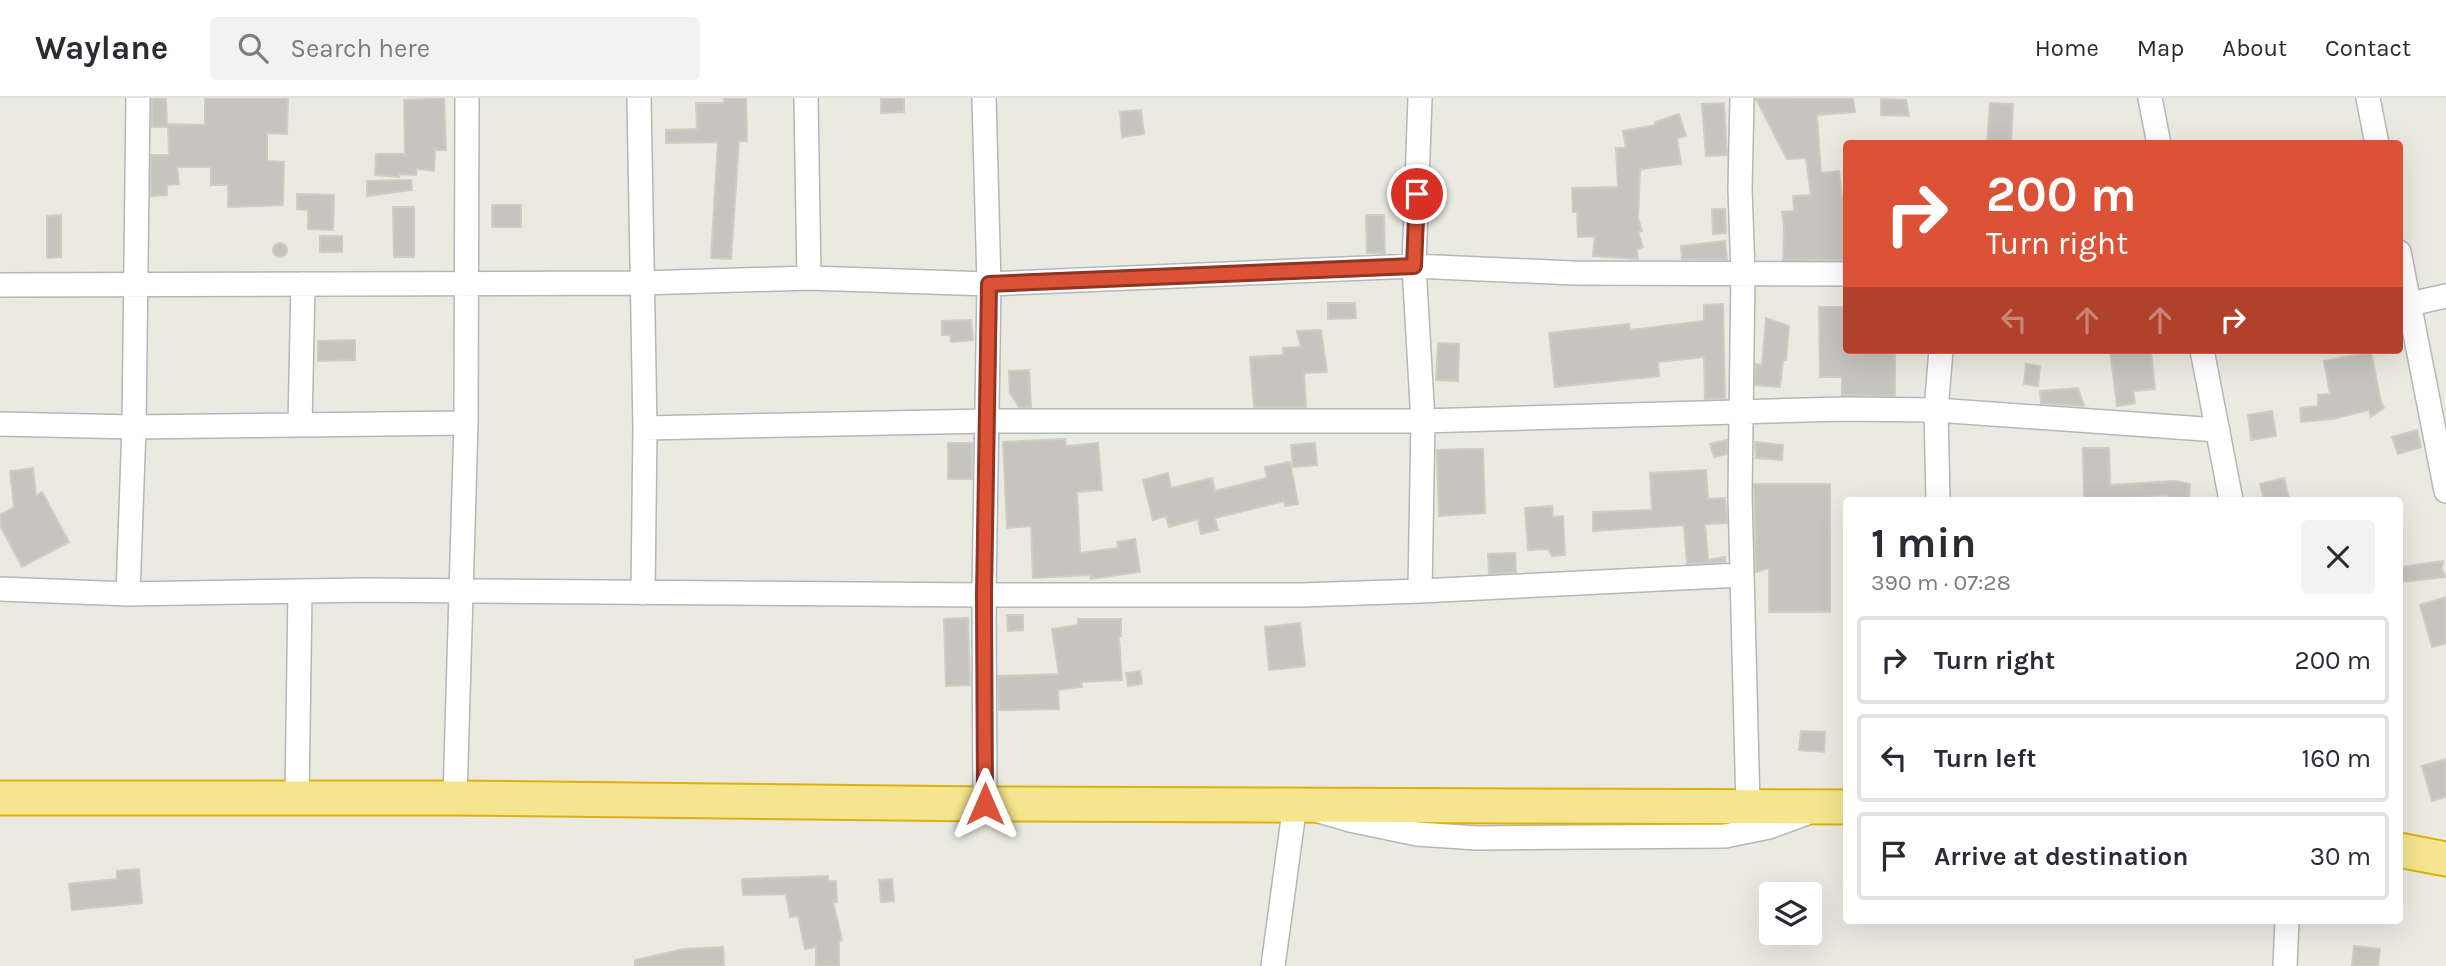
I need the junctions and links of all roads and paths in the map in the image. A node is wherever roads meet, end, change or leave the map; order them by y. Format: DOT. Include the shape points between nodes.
graph roads {
  1 [pos="138,98"];
  2 [pos="467,98"];
  3 [pos="639,98"];
  4 [pos="806,98"];
  5 [pos="984,98"];
  6 [pos="1420,98"];
  7 [pos="1742,98"];
  8 [pos="2150,98"];
  9 [pos="2368,98"];
  10 [pos="2158,140"];
  11 [pos="2376,140"];
  12 [pos="1414,266"];
  13 [pos="2403,271"];
  14 [pos="1743,273"];
  15 [pos="1843,274"];
  16 [pos="808,278"];
  17 [pos="640,283"];
  18 [pos="303,284"];
  19 [pos="466,284"];
  20 [pos="989,284"];
  21 [pos="0,285"];
  22 [pos="134,285"];
  23 [pos="2446,296"];
  24 [pos="2410,304"];
  25 [pos="1941,354"];
  26 [pos="2203,354"];
  27 [pos="1936,410"];
  28 [pos="1739,411"];
  29 [pos="987,421"];
  30 [pos="1423,421"];
  31 [pos="466,423"];
  32 [pos="0,424"];
  33 [pos="300,425"];
  34 [pos="134,427"];
  35 [pos="645,428"];
  36 [pos="2218,430"];
  37 [pos="2446,491"];
  38 [pos="1938,497"];
  39 [pos="2230,497"];
  40 [pos="1741,575"];
  41 [pos="0,589"];
  42 [pos="300,591"];
  43 [pos="463,591"];
  44 [pos="1420,591"];
  45 [pos="643,593"];
  46 [pos="128,594"];
  47 [pos="984,596"];
  48 [pos="0,798"];
  49 [pos="297,798"];
  50 [pos="455,798"];
  51 [pos="985,804"];
  52 [pos="1295,804"];
  53 [pos="1748,806"];
  54 [pos="1836,807"];
  55 [pos="2403,851"];
  56 [pos="2446,859"];
  57 [pos="2287,924"];
  58 [pos="1273,966"];
  59 [pos="2285,966"];
  1 -- 22 [label="street"];
  2 -- 19 [label="street"];
  3 -- 17 [label="street"];
  4 -- 16 [label="street"];
  5 -- 20 [label="street"];
  6 -- 12 [label="street"];
  7 -- 14 [label="street"];
  8 -- 10 [label="street"];
  9 -- 11 [label="street"];
  12 -- 14 [label="street" via="1573,273"];
  12 -- 20 [label="street"];
  12 -- 30 [label="street"];
  13 -- 24 [label="street"];
  14 -- 15 [label="street"];
  14 -- 28 [label="street"];
  16 -- 17 [label="street"];
  16 -- 20 [label="street"];
  17 -- 19 [label="street"];
  17 -- 35 [label="street"];
  18 -- 19 [label="street"];
  18 -- 22 [label="street"];
  18 -- 33 [label="street"];
  19 -- 31 [label="street"];
  20 -- 29 [label="street"];
  21 -- 22 [label="street"];
  22 -- 34 [label="street"];
  23 -- 24 [label="street"];
  24 -- 37 [label="street"];
  25 -- 27 [label="street"];
  26 -- 36 [label="street"];
  27 -- 28 [label="street"];
  27 -- 36 [label="street"];
  27 -- 38 [label="street"];
  28 -- 30 [label="street"];
  28 -- 40 [label="street"];
  29 -- 30 [label="street"];
  29 -- 35 [label="street"];
  29 -- 47 [label="street"];
  30 -- 44 [label="street"];
  31 -- 33 [label="street"];
  31 -- 43 [label="street"];
  32 -- 34 [label="street"];
  33 -- 34 [label="street"];
  34 -- 46 [label="street"];
  35 -- 45 [label="street"];
  36 -- 39 [label="street"];
  40 -- 44 [label="street"];
  40 -- 53 [label="street"];
  41 -- 46 [label="street"];
  42 -- 43 [label="street"];
  42 -- 46 [label="street"];
  42 -- 49 [label="street"];
  43 -- 45 [label="street"];
  43 -- 50 [label="street"];
  44 -- 47 [label="street"];
  45 -- 47 [label="street"];
  47 -- 51 [label="street"];
  48 -- 49 [label="highway"];
  49 -- 50 [label="highway"];
  50 -- 51 [label="highway"];
  51 -- 52 [label="highway"];
  52 -- 53 [label="highway"];
  52 -- 54 [label="street" via="1417,834 1477,838 1725,836"];
  52 -- 58 [label="street"];
  53 -- 54 [label="highway"];
  55 -- 56 [label="highway"];
  57 -- 59 [label="street"];
}
